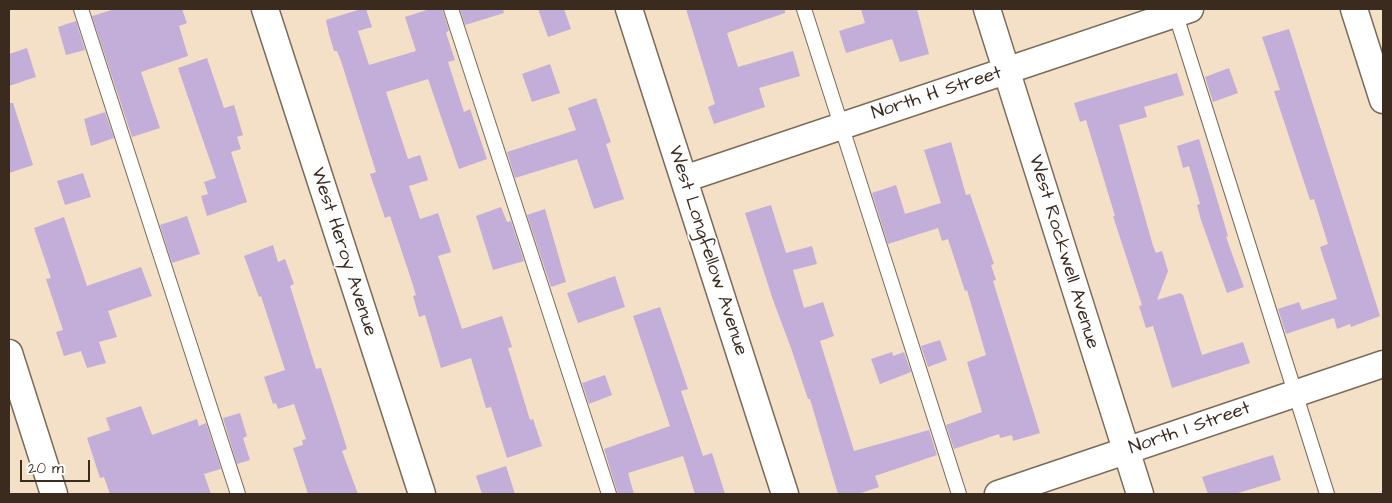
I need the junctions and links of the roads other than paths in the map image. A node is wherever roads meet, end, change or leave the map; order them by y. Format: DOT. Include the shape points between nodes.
graph roads {
  1 [pos="81,9"];
  2 [pos="265,9"];
  3 [pos="451,9"];
  4 [pos="629,9"];
  5 [pos="804,9"];
  6 [pos="987,9"];
  7 [pos="1354,9"];
  8 [pos="1179,10"];
  9 [pos="1006,71"];
  10 [pos="1383,100"];
  11 [pos="842,126"];
  12 [pos="684,179"];
  13 [pos="9,353"];
  14 [pos="1383,364"];
  15 [pos="1295,393"];
  16 [pos="1126,451"];
  17 [pos="54,494"];
  18 [pos="238,494"];
  19 [pos="422,494"];
  20 [pos="609,494"];
  21 [pos="784,494"];
  22 [pos="959,494"];
  23 [pos="998,494"];
  24 [pos="1140,494"];
  25 [pos="1327,494"];
  1 -- 18 [label="lane"];
  2 -- 19 [label="street, West Heroy Avenue"];
  3 -- 20 [label="lane"];
  4 -- 12 [label="street, West Longfellow Avenue"];
  5 -- 11 [label="lane"];
  6 -- 9 [label="street, West Rockwell Avenue"];
  7 -- 10 [label="street"];
  8 -- 9 [label="street, North H Street"];
  8 -- 15 [label="lane"];
  9 -- 11 [label="street, North H Street"];
  9 -- 16 [label="street, West Rockwell Avenue"];
  11 -- 12 [label="street, North H Street"];
  11 -- 22 [label="lane"];
  12 -- 21 [label="street, West Longfellow Avenue"];
  13 -- 17 [label="street"];
  14 -- 15 [label="street, North I Street"];
  15 -- 16 [label="street, North I Street"];
  15 -- 25 [label="lane"];
  16 -- 23 [label="street, North I Street"];
  16 -- 24 [label="street, West Rockwell Avenue"];
}
